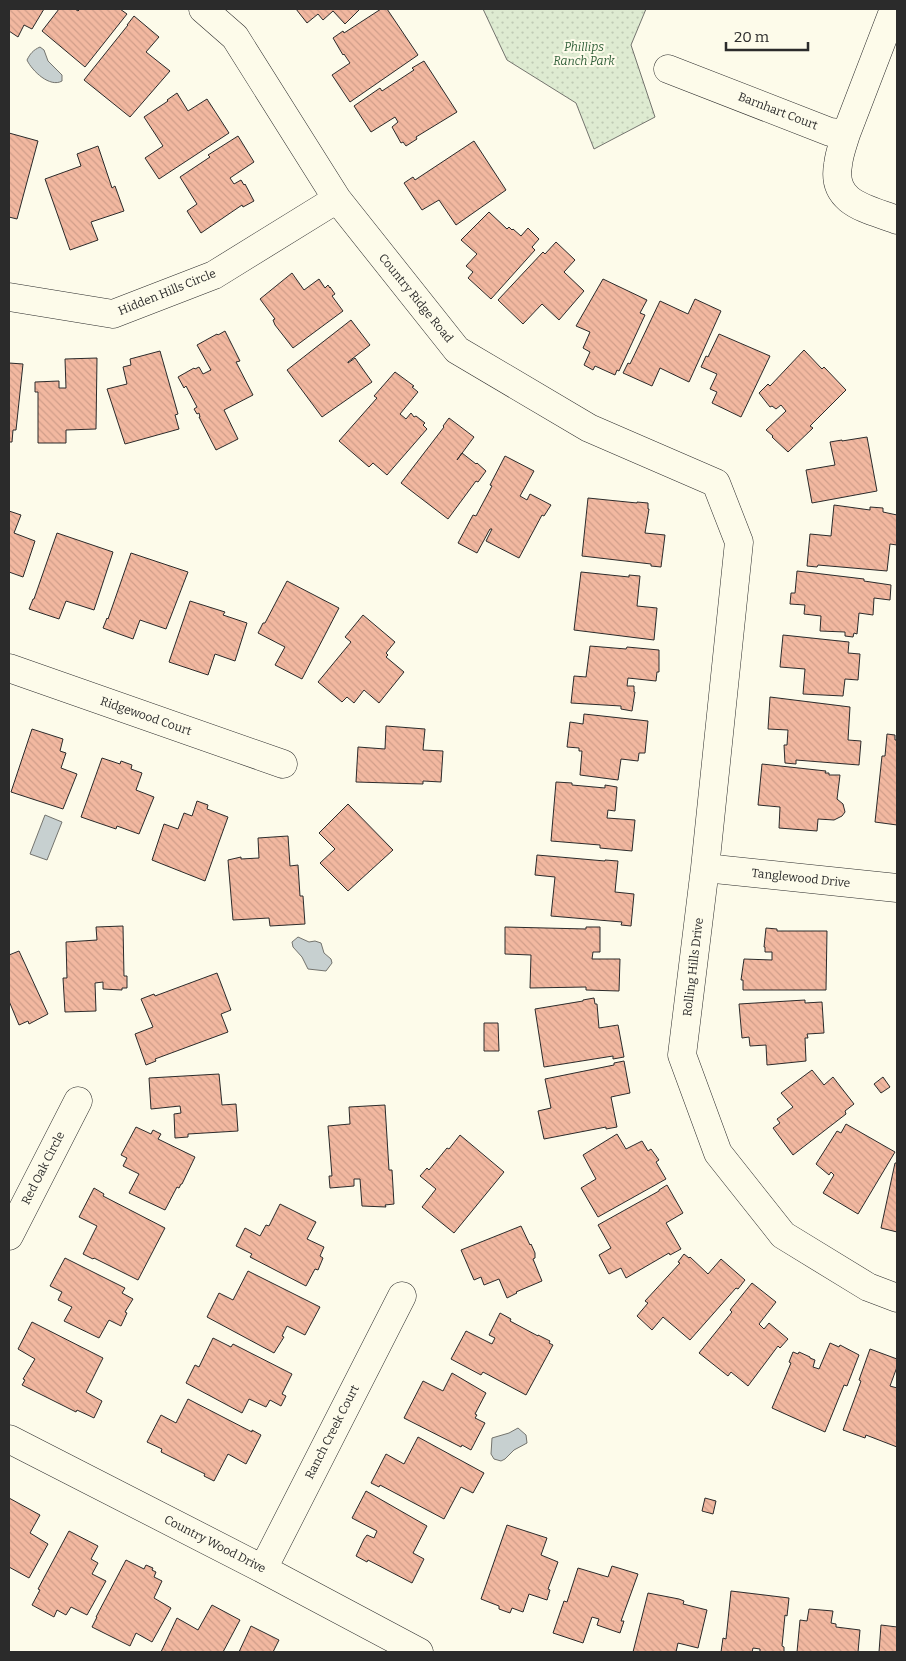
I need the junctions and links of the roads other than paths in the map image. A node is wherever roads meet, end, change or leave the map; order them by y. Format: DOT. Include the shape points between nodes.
graph roads {
  1 [pos="202,9"];
  2 [pos="894,9"];
  3 [pos="889,43"];
  4 [pos="668,69"];
  5 [pos="846,134"];
  6 [pos="337,199"];
  7 [pos="897,220"];
  8 [pos="9,297"];
  9 [pos="740,542"];
  10 [pos="9,668"];
  11 [pos="283,764"];
  12 [pos="705,868"];
  13 [pos="897,888"];
  14 [pos="78,1101"];
  15 [pos="9,1236"];
  16 [pos="402,1296"];
  17 [pos="897,1298"];
  18 [pos="9,1439"];
  19 [pos="263,1568"];
  20 [pos="418,1652"];
  1 -- 6 [label="street, Country Ridge Road" via="235,37"];
  2 -- 3 [label="street"];
  3 -- 5 [label="street"];
  4 -- 5 [label="street, Barnhart Court" via="830,132"];
  5 -- 7 [label="street" via="838,164 841,192 852,203"];
  6 -- 8 [label="street, Hidden Hills Circle" via="214,275 113,314"];
  6 -- 9 [label="street, Country Ridge Road" via="457,350 589,428 716,483"];
  9 -- 12 [label="street, Rolling Hills Drive"];
  10 -- 11 [label="street, Ridgewood Court"];
  12 -- 13 [label="street, Tanglewood Drive"];
  12 -- 17 [label="street, Rolling Hills Drive" via="682,1055 718,1153 783,1235 868,1287"];
  14 -- 15 [label="street, Red Oak Circle"];
  16 -- 19 [label="street, Ranch Creek Court"];
  18 -- 19 [label="street, Country Wood Drive"];
  19 -- 20 [label="street, Country Wood Drive"];
}
